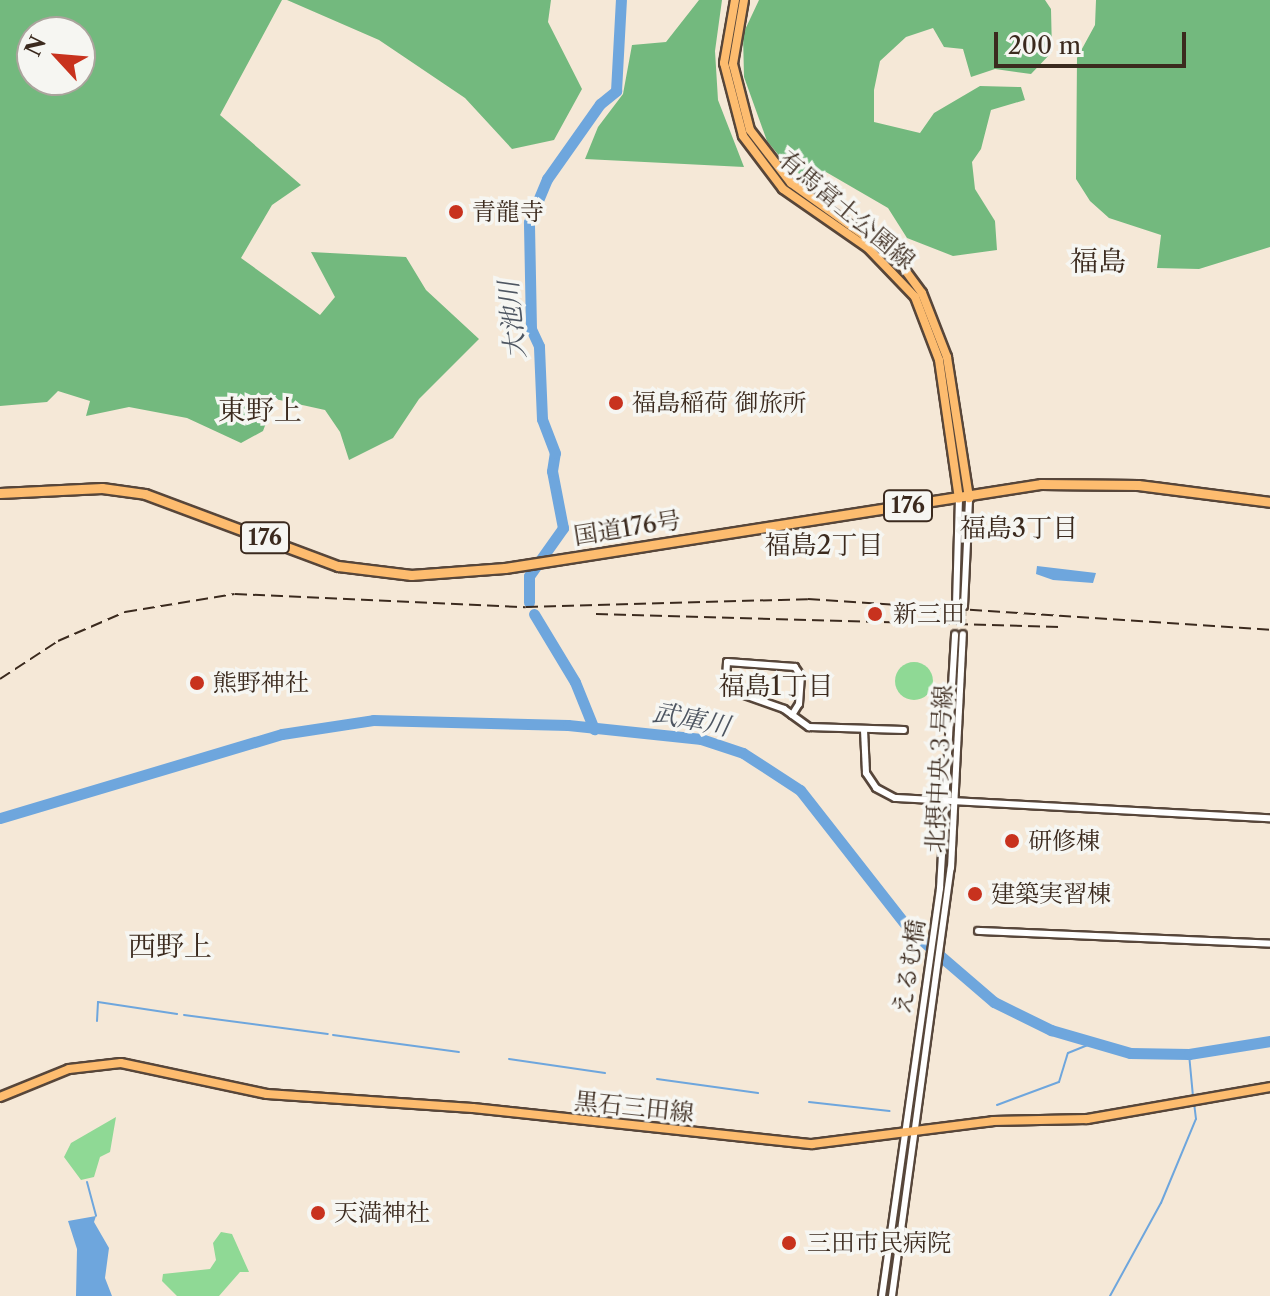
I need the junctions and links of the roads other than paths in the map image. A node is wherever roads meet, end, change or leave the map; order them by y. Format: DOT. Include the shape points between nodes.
graph roads {
  1 [pos="735,0"];
  2 [pos="744,0"];
  3 [pos="0,493"];
  4 [pos="964,498"];
  5 [pos="1270,502"];
  6 [pos="960,605"];
  7 [pos="955,634"];
  8 [pos="963,634"];
  9 [pos="792,715"];
  10 [pos="864,730"];
  11 [pos="904,730"];
  12 [pos="947,802"];
  13 [pos="956,803"];
  14 [pos="1270,818"];
  15 [pos="938,898"];
  16 [pos="945,906"];
  17 [pos="978,931"];
  18 [pos="1270,944"];
  19 [pos="1270,1087"];
  20 [pos="0,1097"];
  21 [pos="915,1133"];
  22 [pos="903,1135"];
  23 [pos="882,1296"];
  24 [pos="892,1296"];
  1 -- 4 [label="main road, 有馬富士公園線" via="724,63 743,136 783,189 868,248 915,297 939,360"];
  2 -- 4 [label="main road, 有馬富士公園線" via="733,64 750,130 791,183 897,259 922,293 947,357"];
  3 -- 4 [label="highway, 国道176号 / 176" via="102,488 145,494 365,573 452,574"];
  4 -- 5 [label="highway, 国道176号 / 176" via="1061,482 1138,485"];
  4 -- 6 [label="street"];
  7 -- 12 [label="street, 北摂中央３号線"];
  8 -- 13 [label="street, 北摂中央３号線"];
  9 -- 9 [label="street" via="799,704 801,676 795,667 727,662 726,681 733,691"];
  9 -- 10 [label="street" via="809,727"];
  10 -- 11 [label="street"];
  10 -- 12 [label="street" via="863,764 876,788 895,798"];
  12 -- 13 [label="street"];
  12 -- 15 [label="street, 北摂中央３号線"];
  13 -- 14 [label="street"];
  13 -- 16 [label="street, 北摂中央３号線"];
  15 -- 22 [label="street, えるむ橋"];
  16 -- 21 [label="street, えるむ橋"];
  17 -- 18 [label="street"];
  19 -- 21 [label="main road, 黒石三田線" via="1087,1119 1007,1120"];
  20 -- 22 [label="main road, 黒石三田線" via="69,1069 121,1063 267,1094 473,1108 777,1144"];
  21 -- 22 [label="main road, 黒石三田線"];
  21 -- 24 [label="street"];
  22 -- 23 [label="street"];
}
